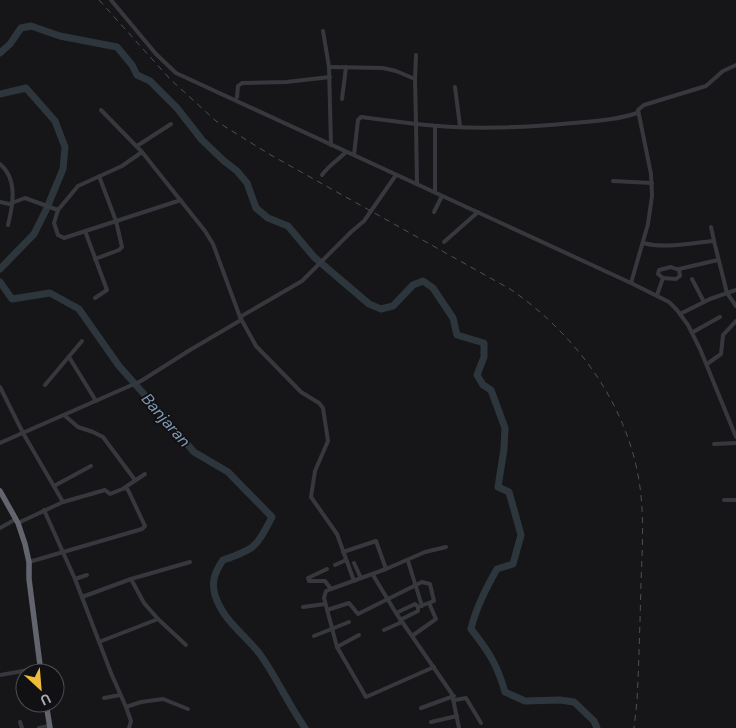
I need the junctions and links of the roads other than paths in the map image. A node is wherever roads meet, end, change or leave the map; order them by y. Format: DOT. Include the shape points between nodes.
graph roads {
  1 [pos="111,0"];
  2 [pos="323,31"];
  3 [pos="416,55"];
  4 [pos="736,65"];
  5 [pos="329,67"];
  6 [pos="346,67"];
  7 [pos="330,77"];
  8 [pos="415,79"];
  9 [pos="455,87"];
  10 [pos="237,97"];
  11 [pos="342,99"];
  12 [pos="101,110"];
  13 [pos="637,113"];
  14 [pos="171,124"];
  15 [pos="416,124"];
  16 [pos="435,126"];
  17 [pos="460,126"];
  18 [pos="331,144"];
  19 [pos="137,146"];
  20 [pos="142,152"];
  21 [pos="346,152"];
  22 [pos="354,156"];
  23 [pos="0,164"];
  24 [pos="5,168"];
  25 [pos="0,170"];
  26 [pos="322,175"];
  27 [pos="396,175"];
  28 [pos="99,176"];
  29 [pos="613,182"];
  30 [pos="652,183"];
  31 [pos="417,184"];
  32 [pos="435,192"];
  33 [pos="442,196"];
  34 [pos="181,200"];
  35 [pos="0,202"];
  36 [pos="13,202"];
  37 [pos="56,209"];
  38 [pos="434,212"];
  39 [pos="478,212"];
  40 [pos="116,221"];
  41 [pos="8,225"];
  42 [pos="711,227"];
  43 [pos="85,231"];
  44 [pos="714,241"];
  45 [pos="444,242"];
  46 [pos="643,242"];
  47 [pos="95,259"];
  48 [pos="718,260"];
  49 [pos="679,269"];
  50 [pos="663,278"];
  51 [pos="692,279"];
  52 [pos="631,282"];
  53 [pos="736,290"];
  54 [pos="727,293"];
  55 [pos="657,295"];
  56 [pos="95,298"];
  57 [pos="704,302"];
  58 [pos="736,306"];
  59 [pos="680,314"];
  60 [pos="720,317"];
  61 [pos="240,318"];
  62 [pos="736,321"];
  63 [pos="693,332"];
  64 [pos="82,341"];
  65 [pos="70,357"];
  66 [pos="706,364"];
  67 [pos="45,385"];
  68 [pos="0,387"];
  69 [pos="96,401"];
  70 [pos="64,415"];
  71 [pos="730,423"];
  72 [pos="736,424"];
  73 [pos="735,429"];
  74 [pos="23,433"];
  75 [pos="736,437"];
  76 [pos="736,442"];
  77 [pos="0,443"];
  78 [pos="714,444"];
  79 [pos="92,466"];
  80 [pos="145,474"];
  81 [pos="135,480"];
  82 [pos="54,486"];
  83 [pos="124,488"];
  84 [pos="0,491"];
  85 [pos="724,500"];
  86 [pos="736,500"];
  87 [pos="62,502"];
  88 [pos="44,510"];
  89 [pos="17,521"];
  90 [pos="0,528"];
  91 [pos="446,547"];
  92 [pos="63,552"];
  93 [pos="343,552"];
  94 [pos="346,560"];
  95 [pos="408,561"];
  96 [pos="29,562"];
  97 [pos="190,562"];
  98 [pos="354,563"];
  99 [pos="335,565"];
  100 [pos="327,569"];
  101 [pos="386,569"];
  102 [pos="87,575"];
  103 [pos="373,575"];
  104 [pos="131,578"];
  105 [pos="361,578"];
  106 [pos="75,579"];
  107 [pos="354,581"];
  108 [pos="416,585"];
  109 [pos="331,589"];
  110 [pos="82,597"];
  111 [pos="388,600"];
  112 [pos="429,603"];
  113 [pos="325,604"];
  114 [pos="420,606"];
  115 [pos="303,607"];
  116 [pos="327,610"];
  117 [pos="396,613"];
  118 [pos="158,619"];
  119 [pos="401,621"];
  120 [pos="349,622"];
  121 [pos="332,628"];
  122 [pos="384,630"];
  123 [pos="360,635"];
  124 [pos="314,636"];
  125 [pos="412,636"];
  126 [pos="99,642"];
  127 [pos="186,645"];
  128 [pos="337,647"];
  129 [pos="40,663"];
  130 [pos="434,667"];
  131 [pos="0,668"];
  132 [pos="15,673"];
  133 [pos="1,674"];
  134 [pos="120,695"];
  135 [pos="104,698"];
  136 [pos="454,698"];
  137 [pos="126,707"];
  138 [pos="188,708"];
  139 [pos="421,708"];
  140 [pos="47,713"];
  141 [pos="457,716"];
  142 [pos="20,722"];
  143 [pos="431,722"];
  144 [pos="480,724"];
  145 [pos="49,727"];
  146 [pos="22,728"];
  147 [pos="39,728"];
  148 [pos="129,728"];
  149 [pos="459,728"];
  1 -- 18 [label="street" via="176,73"];
  2 -- 5 [label="street"];
  3 -- 8 [label="street"];
  4 -- 13 [label="street" via="723,71 706,86 642,106"];
  5 -- 6 [label="street"];
  5 -- 7 [label="street"];
  6 -- 8 [label="street" via="383,68"];
  6 -- 11 [label="street"];
  7 -- 10 [label="street" via="242,83 238,86"];
  7 -- 18 [label="street"];
  8 -- 15 [label="street"];
  9 -- 17 [label="street"];
  12 -- 19 [label="street"];
  13 -- 17 [label="street" via="620,118 544,126"];
  13 -- 30 [label="street"];
  14 -- 19 [label="street"];
  15 -- 16 [label="street"];
  15 -- 22 [label="street" via="361,117"];
  15 -- 31 [label="street"];
  16 -- 17 [label="street"];
  16 -- 32 [label="street"];
  18 -- 21 [label="street"];
  19 -- 20 [label="street"];
  20 -- 28 [label="street"];
  20 -- 34 [label="street"];
  21 -- 22 [label="street"];
  21 -- 26 [label="street"];
  22 -- 27 [label="street"];
  23 -- 24 [label="street"];
  24 -- 25 [label="street"];
  24 -- 36 [label="street"];
  27 -- 31 [label="street"];
  27 -- 61 [label="street" via="364,221 299,283"];
  28 -- 37 [label="street" via="78,186"];
  28 -- 40 [label="street"];
  29 -- 30 [label="street"];
  30 -- 46 [label="street" via="650,215"];
  31 -- 32 [label="street"];
  32 -- 33 [label="street"];
  33 -- 38 [label="street"];
  33 -- 39 [label="street"];
  34 -- 40 [label="street"];
  34 -- 61 [label="street" via="213,244"];
  35 -- 36 [label="street"];
  36 -- 37 [label="street" via="25,198"];
  36 -- 41 [label="street"];
  37 -- 43 [label="street" via="54,223 59,236 64,238"];
  39 -- 45 [label="street"];
  39 -- 52 [label="street"];
  40 -- 43 [label="street"];
  40 -- 47 [label="street" via="122,248"];
  42 -- 44 [label="street"];
  43 -- 47 [label="street"];
  44 -- 46 [label="street" via="675,245"];
  44 -- 48 [label="street"];
  46 -- 52 [label="street"];
  47 -- 56 [label="street" via="107,290"];
  48 -- 49 [label="street"];
  48 -- 54 [label="street"];
  49 -- 50 [label="street" via="678,278"];
  49 -- 50 [label="street" via="671,266 659,270 658,274"];
  50 -- 55 [label="street"];
  51 -- 57 [label="street"];
  52 -- 55 [label="street"];
  53 -- 54 [label="street"];
  54 -- 57 [label="street"];
  54 -- 58 [label="street"];
  55 -- 59 [label="street"];
  57 -- 59 [label="street"];
  59 -- 63 [label="street"];
  60 -- 63 [label="street"];
  61 -- 69 [label="street" via="141,381"];
  61 -- 93 [label="street" via="252,341 270,362 323,408 328,441 315,471 311,496 337,534"];
  62 -- 66 [label="street" via="724,332 721,354"];
  63 -- 66 [label="street"];
  64 -- 65 [label="street"];
  65 -- 67 [label="street"];
  65 -- 69 [label="street"];
  66 -- 71 [label="street"];
  68 -- 74 [label="street"];
  69 -- 70 [label="street"];
  70 -- 74 [label="street"];
  70 -- 81 [label="street" via="78,427 102,437"];
  71 -- 72 [label="street"];
  71 -- 73 [label="street"];
  73 -- 75 [label="street"];
  74 -- 77 [label="street"];
  74 -- 82 [label="street"];
  76 -- 78 [label="street"];
  79 -- 82 [label="street"];
  80 -- 81 [label="street"];
  81 -- 83 [label="street"];
  82 -- 87 [label="street"];
  83 -- 87 [label="street" via="110,494 105,490"];
  83 -- 92 [label="street" via="128,490 144,527"];
  84 -- 89 [label="highway"];
  85 -- 86 [label="street"];
  87 -- 88 [label="street"];
  88 -- 89 [label="street"];
  88 -- 92 [label="street"];
  89 -- 90 [label="street"];
  89 -- 96 [label="highway"];
  91 -- 95 [label="street"];
  92 -- 96 [label="street"];
  92 -- 106 [label="street"];
  93 -- 94 [label="street"];
  93 -- 101 [label="street" via="376,541"];
  94 -- 99 [label="street"];
  94 -- 107 [label="street"];
  95 -- 101 [label="street"];
  95 -- 108 [label="street"];
  96 -- 129 [label="highway"];
  97 -- 104 [label="street"];
  98 -- 105 [label="street"];
  100 -- 109 [label="street" via="308,578 309,581 325,581"];
  101 -- 103 [label="street"];
  102 -- 106 [label="street"];
  103 -- 105 [label="street"];
  103 -- 111 [label="street"];
  104 -- 110 [label="street"];
  104 -- 118 [label="street" via="144,603"];
  105 -- 107 [label="street"];
  106 -- 110 [label="street"];
  107 -- 109 [label="street"];
  108 -- 111 [label="street"];
  108 -- 112 [label="street" via="422,582 431,585 434,600"];
  108 -- 114 [label="street"];
  109 -- 113 [label="street" via="326,591"];
  110 -- 126 [label="street"];
  111 -- 116 [label="street" via="358,614 350,603"];
  111 -- 117 [label="street"];
  112 -- 114 [label="street"];
  112 -- 125 [label="street" via="436,620"];
  113 -- 115 [label="street"];
  113 -- 116 [label="street"];
  114 -- 117 [label="street" via="415,604"];
  114 -- 119 [label="street" via="418,611"];
  116 -- 121 [label="street"];
  117 -- 119 [label="street"];
  118 -- 126 [label="street"];
  118 -- 127 [label="street"];
  119 -- 122 [label="street"];
  119 -- 125 [label="street"];
  120 -- 121 [label="street"];
  121 -- 124 [label="street"];
  121 -- 128 [label="street"];
  123 -- 128 [label="street"];
  125 -- 130 [label="street"];
  126 -- 134 [label="street"];
  128 -- 130 [label="street" via="367,698"];
  130 -- 136 [label="street"];
  131 -- 133 [label="street"];
  132 -- 133 [label="street"];
  134 -- 135 [label="street"];
  134 -- 137 [label="street"];
  136 -- 139 [label="street"];
  136 -- 141 [label="street"];
  136 -- 144 [label="street" via="466,698"];
  137 -- 138 [label="street" via="163,699"];
  137 -- 148 [label="street" via="131,721"];
  140 -- 145 [label="highway"];
  141 -- 143 [label="street"];
  141 -- 149 [label="street"];
  142 -- 146 [label="street"];
  145 -- 147 [label="street"];
}
